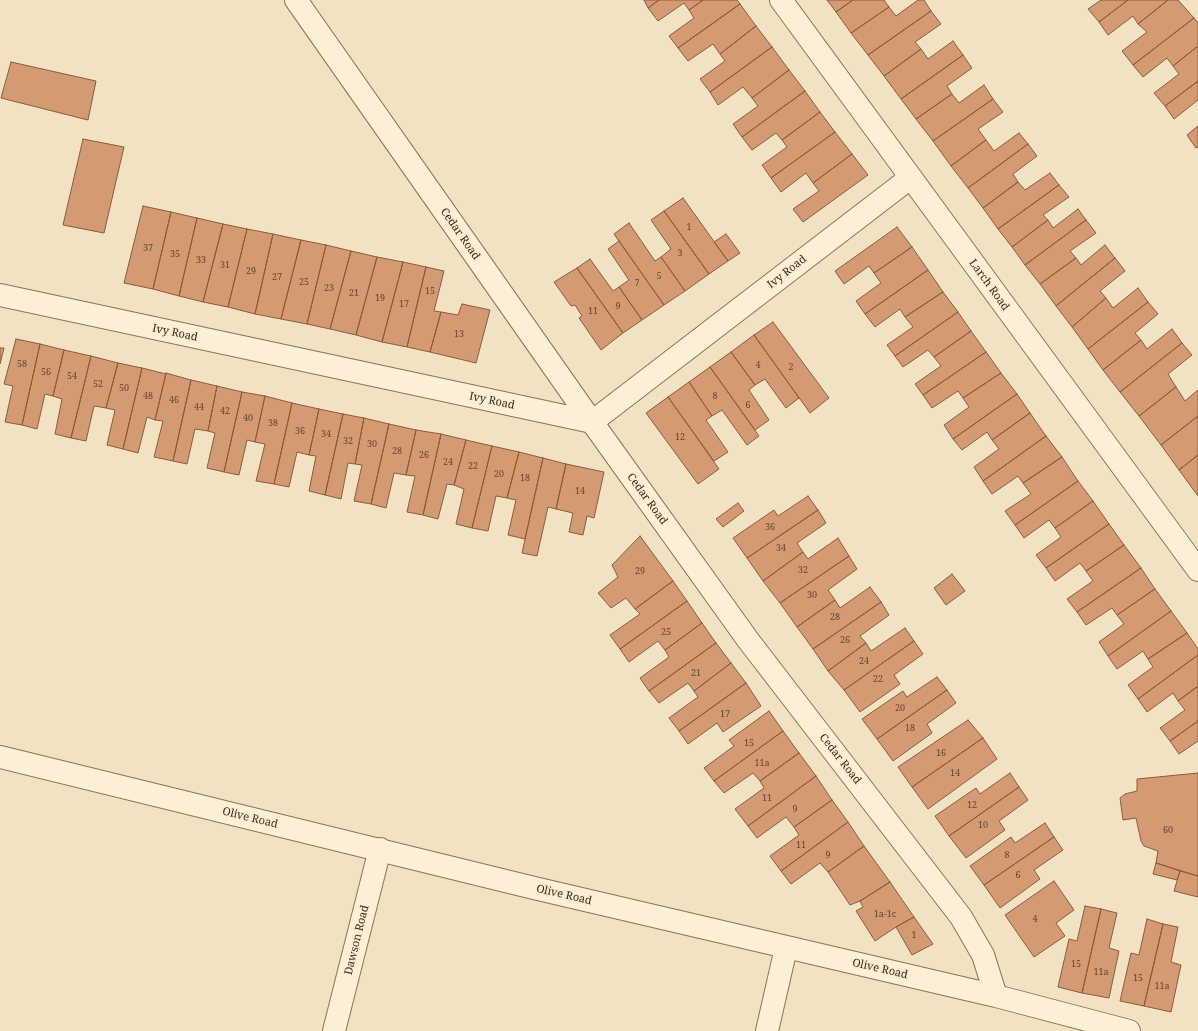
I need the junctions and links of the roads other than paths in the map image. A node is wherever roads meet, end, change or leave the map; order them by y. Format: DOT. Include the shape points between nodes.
graph roads {
  1 [pos="296,0"];
  2 [pos="781,0"];
  3 [pos="910,178"];
  4 [pos="0,295"];
  5 [pos="592,422"];
  6 [pos="1198,570"];
  7 [pos="0,757"];
  8 [pos="380,849"];
  9 [pos="786,948"];
  10 [pos="996,996"];
  11 [pos="334,1031"];
  12 [pos="767,1031"];
  13 [pos="1129,1031"];
  1 -- 5 [label="street, Cedar Road"];
  2 -- 3 [label="street, Larch Road"];
  3 -- 5 [label="street, Ivy Road"];
  3 -- 6 [label="street, Larch Road"];
  4 -- 5 [label="street, Ivy Road"];
  5 -- 10 [label="street, Cedar Road" via="748,640 961,917 983,955"];
  7 -- 8 [label="street, Olive Road"];
  8 -- 9 [label="street, Olive Road"];
  8 -- 11 [label="street, Dawson Road"];
  9 -- 10 [label="street, Olive Road"];
  9 -- 12 [label="street"];
  10 -- 13 [label="street, Olive Road"];
}
